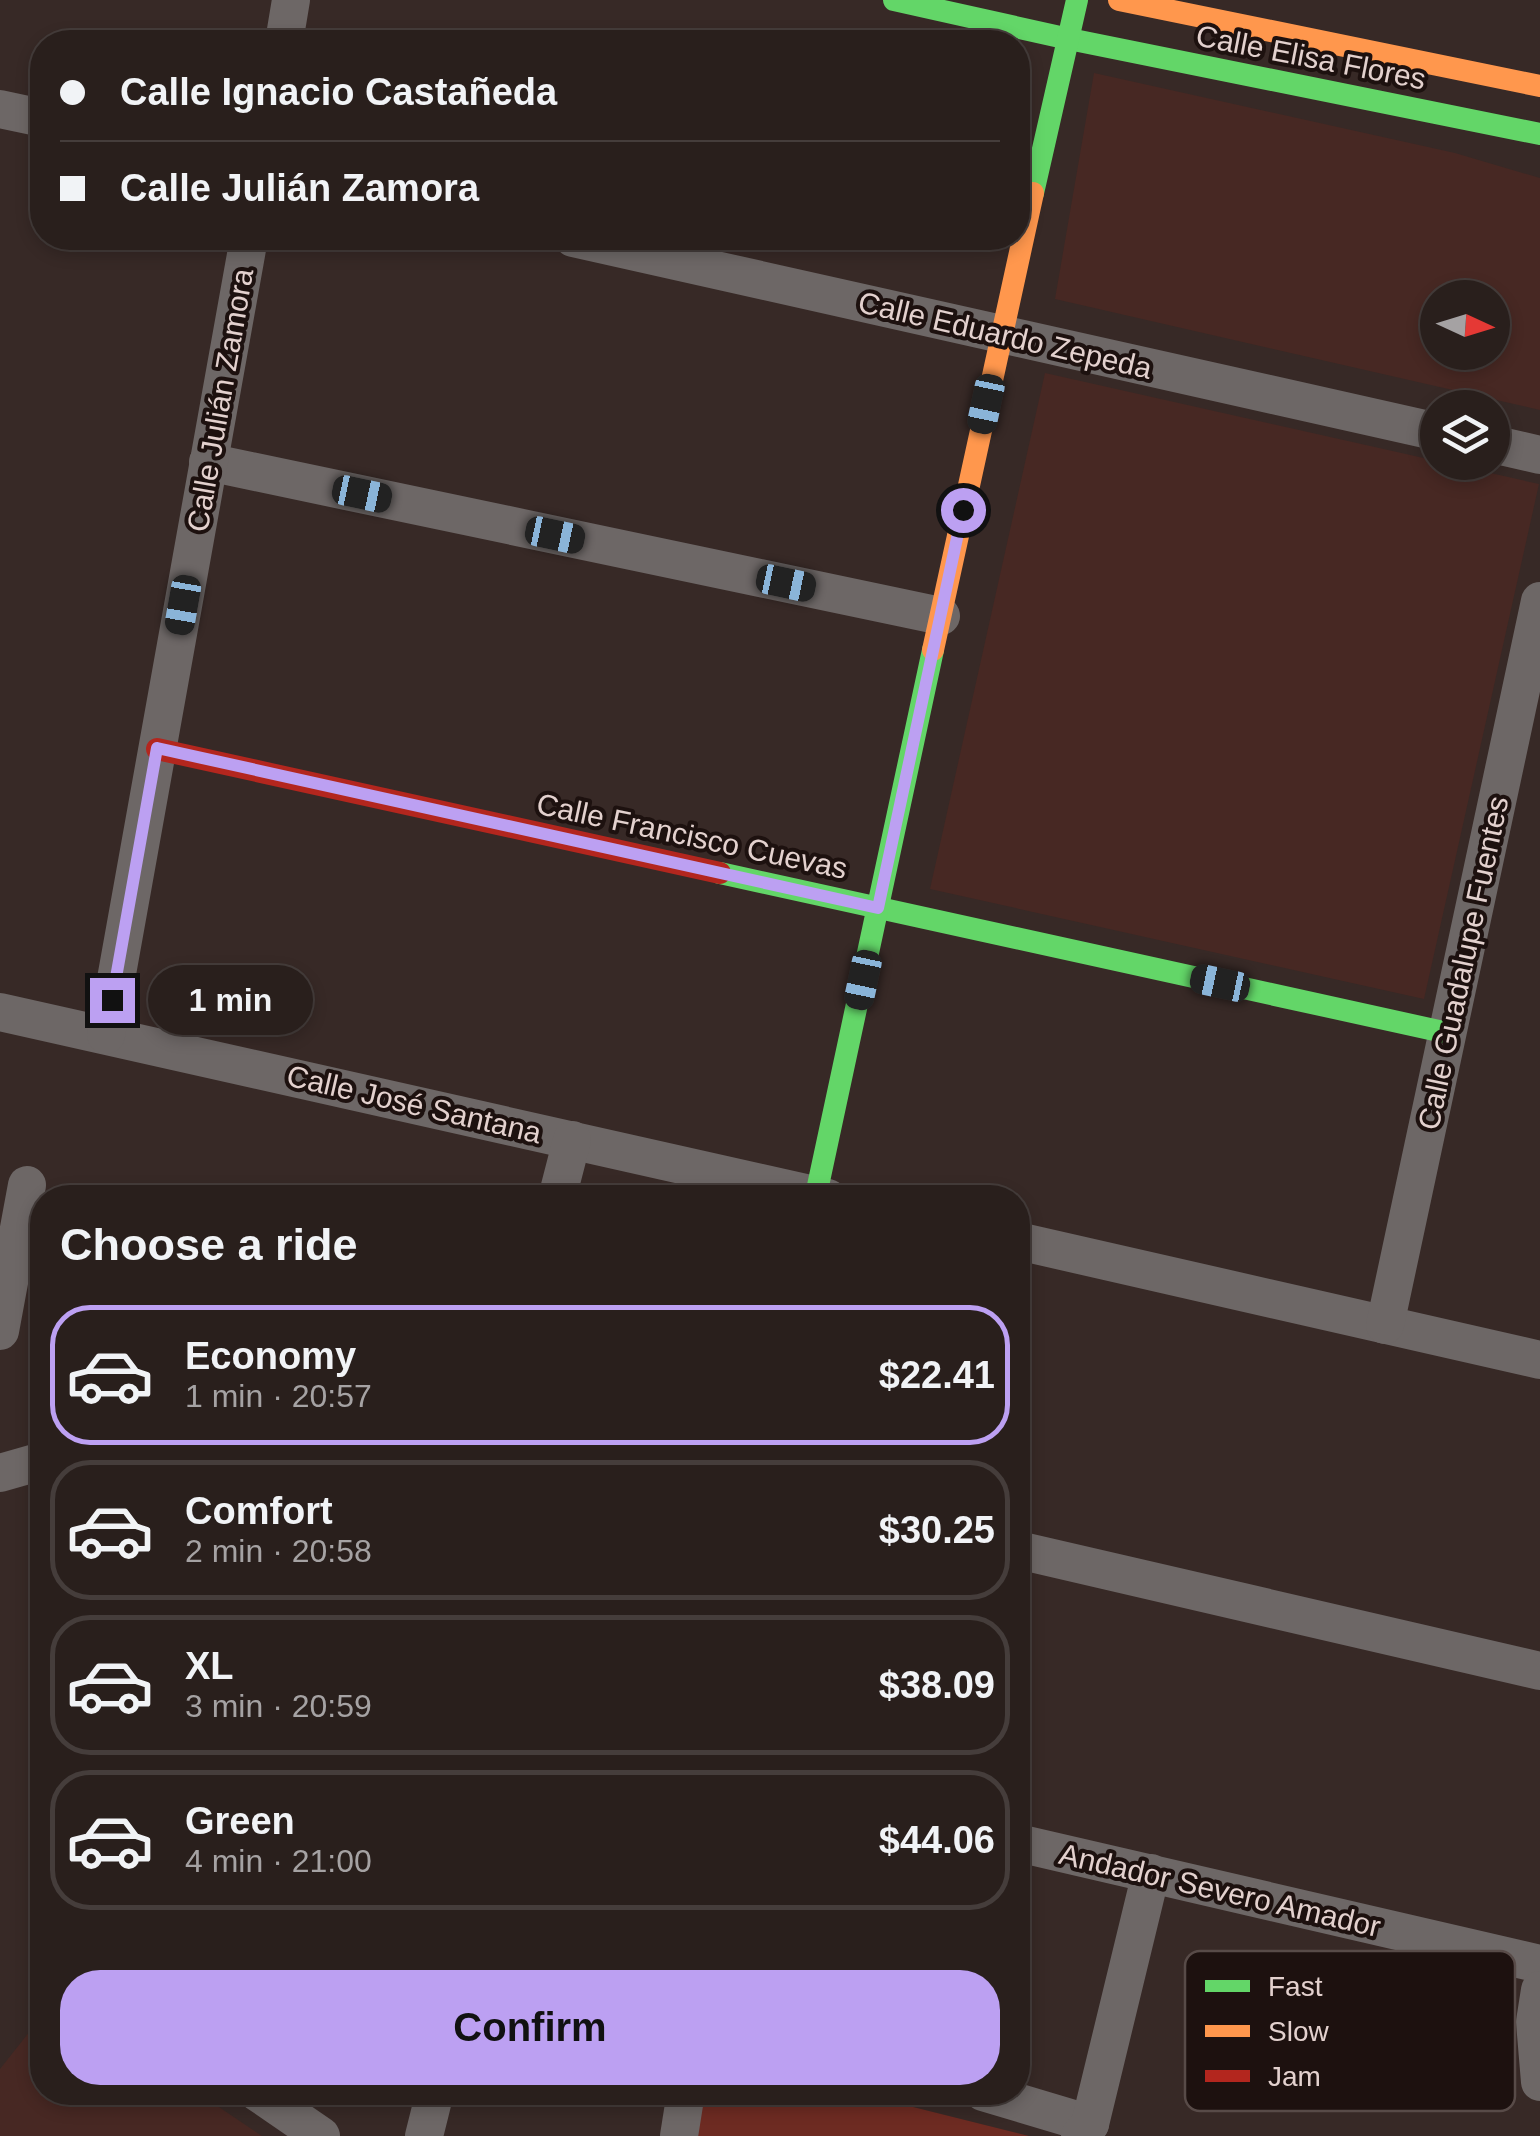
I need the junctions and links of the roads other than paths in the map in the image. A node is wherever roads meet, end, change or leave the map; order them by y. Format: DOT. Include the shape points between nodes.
graph roads {
  1 [pos="292,0"];
  2 [pos="894,0"];
  3 [pos="1077,0"];
  4 [pos="1119,0"];
  5 [pos="286,30"];
  6 [pos="1029,30"];
  7 [pos="1030,30"];
  8 [pos="1069,39"];
  9 [pos="1540,86"];
  10 [pos="0,109"];
  11 [pos="30,115"];
  12 [pos="1540,134"];
  13 [pos="1030,208"];
  14 [pos="247,250"];
  15 [pos="626,250"];
  16 [pos="1020,250"];
  17 [pos="1001,334"];
  18 [pos="1420,428"];
  19 [pos="1510,448"];
  20 [pos="1540,455"];
  21 [pos="208,462"];
  22 [pos="1540,601"];
  23 [pos="941,616"];
  24 [pos="157,748"];
  25 [pos="878,908"];
  26 [pos="0,1012"];
  27 [pos="1448,1033"];
  28 [pos="106,1035"];
  29 [pos="572,1140"];
  30 [pos="26,1185"];
  31 [pos="561,1185"];
  32 [pos="773,1185"];
  33 [pos="824,1185"];
  34 [pos="1030,1244"];
  35 [pos="1385,1325"];
  36 [pos="0,1332"];
  37 [pos="1540,1360"];
  38 [pos="30,1464"];
  39 [pos="0,1473"];
  40 [pos="1030,1553"];
  41 [pos="1540,1671"];
  42 [pos="1030,1846"];
  43 [pos="1151,1873"];
  44 [pos="1484,1951"];
  45 [pos="1515,1958"];
  46 [pos="1540,1964"];
  47 [pos="1540,1990"];
  48 [pos="1540,2082"];
  49 [pos="277,2105"];
  50 [pos="432,2105"];
  51 [pos="684,2105"];
  52 [pos="1018,2105"];
  53 [pos="1085,2130"];
  54 [pos="321,2136"];
  55 [pos="424,2136"];
  56 [pos="679,2136"];
  1 -- 5 [label="street"];
  2 -- 6 [label="street, Calle Elisa Flores"];
  3 -- 8 [label="street"];
  4 -- 9 [label="street, Calle Elisa Flores"];
  7 -- 8 [label="street, Calle Elisa Flores"];
  8 -- 12 [label="street, Calle Elisa Flores"];
  8 -- 13 [label="street"];
  10 -- 11 [label="street"];
  14 -- 21 [label="street, Calle Julián Zamora"];
  15 -- 17 [label="street, Calle Eduardo Zepeda"];
  16 -- 17 [label="street"];
  17 -- 18 [label="street, Calle Eduardo Zepeda"];
  17 -- 23 [label="street"];
  19 -- 20 [label="street"];
  21 -- 23 [label="street"];
  21 -- 24 [label="street, Calle Julián Zamora"];
  22 -- 27 [label="street, Calle Guadalupe Fuentes"];
  23 -- 25 [label="street"];
  24 -- 25 [label="street, Calle Francisco Cuevas"];
  24 -- 28 [label="street, Calle Julián Zamora"];
  25 -- 27 [label="street, Calle Francisco Cuevas"];
  25 -- 33 [label="street"];
  26 -- 28 [label="street, Calle José Santana"];
  27 -- 35 [label="street, Calle Guadalupe Fuentes"];
  28 -- 29 [label="street, Calle José Santana"];
  29 -- 31 [label="street"];
  29 -- 32 [label="street, Calle José Santana"];
  30 -- 36 [label="street"];
  34 -- 35 [label="street"];
  35 -- 37 [label="street"];
  38 -- 39 [label="street"];
  40 -- 41 [label="street"];
  42 -- 43 [label="street, Andador Severo Amador"];
  43 -- 44 [label="street, Andador Severo Amador"];
  43 -- 53 [label="street"];
  45 -- 46 [label="street, Andador Severo Amador"];
  47 -- 48 [label="street" via="1534,2022"];
  49 -- 54 [label="street"];
  50 -- 55 [label="street"];
  51 -- 56 [label="street"];
  52 -- 53 [label="street"];
}
